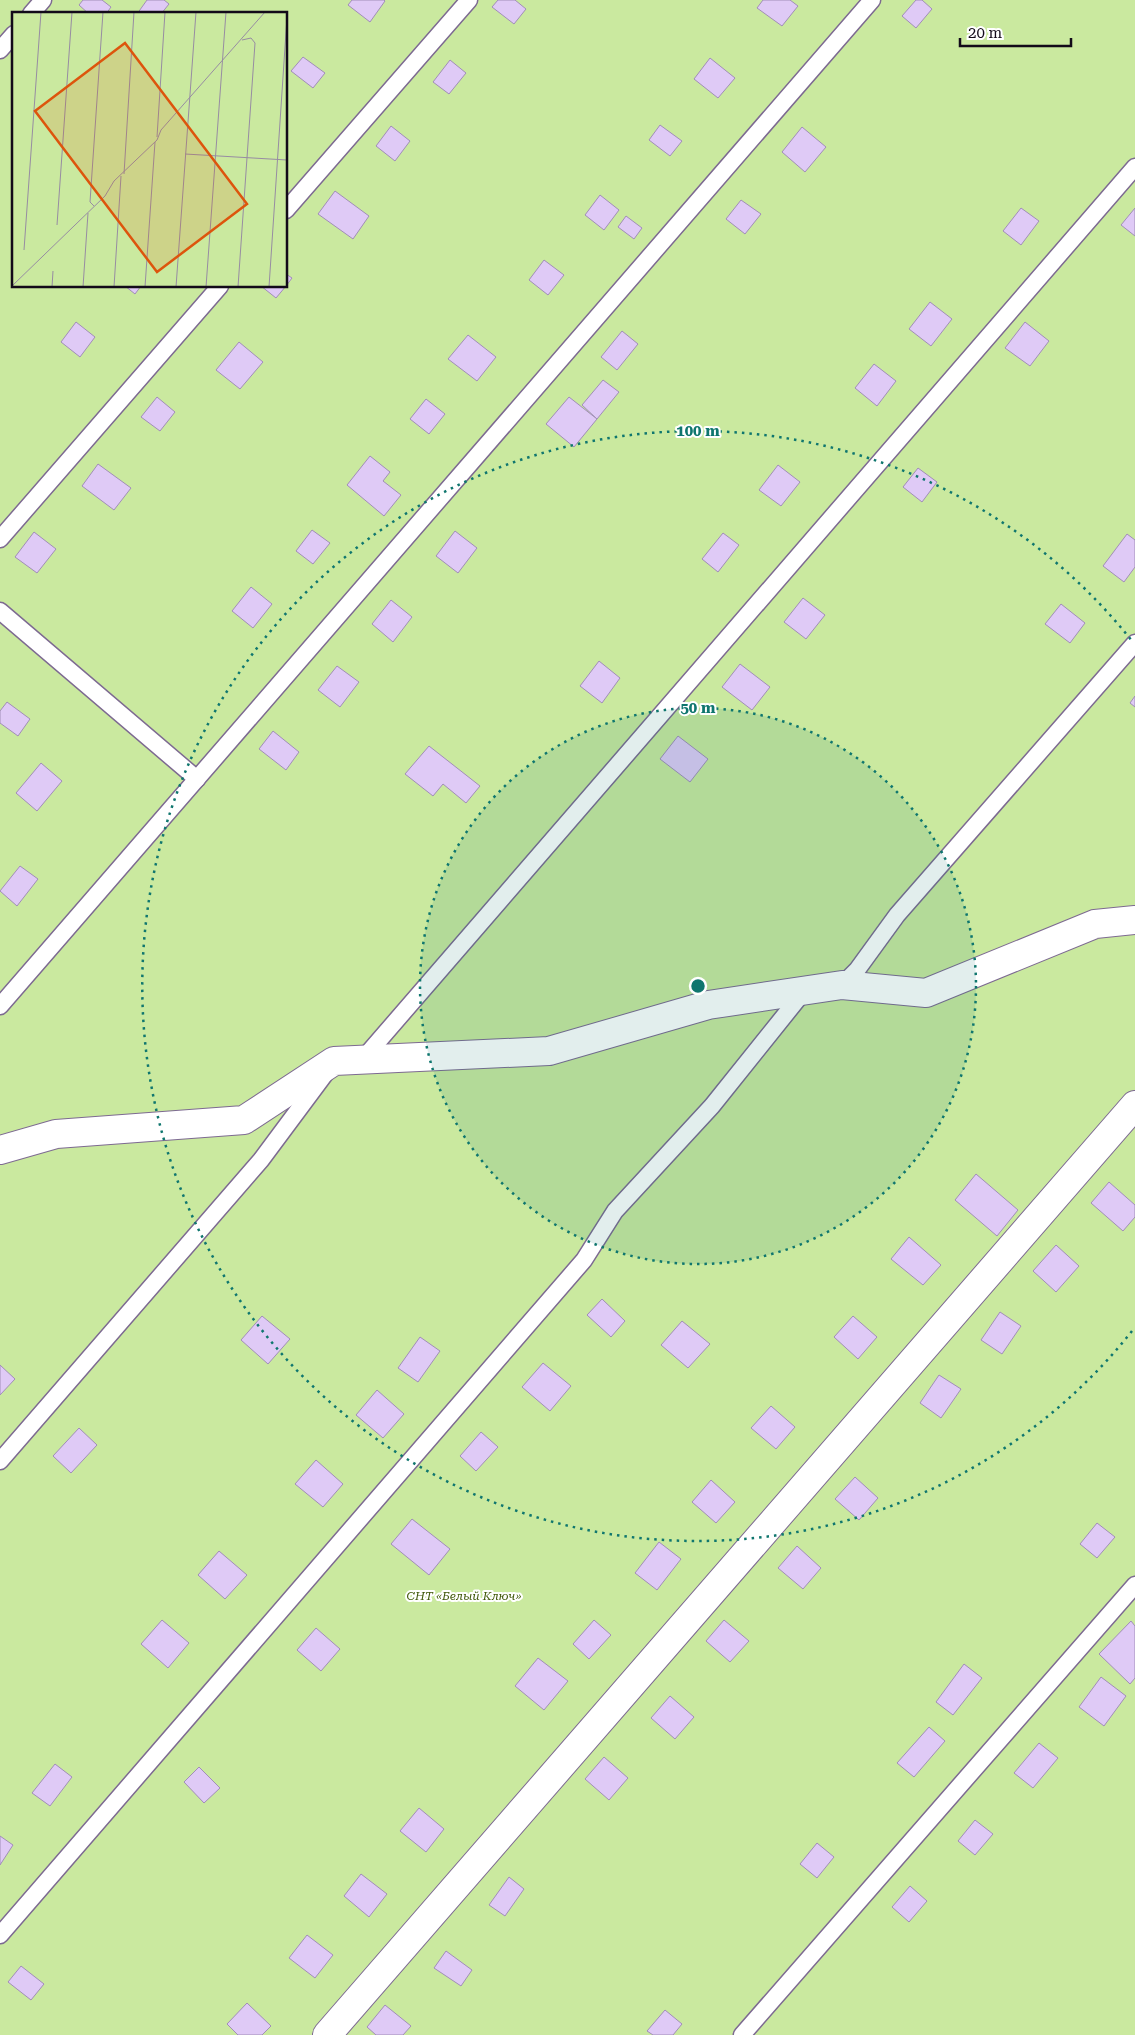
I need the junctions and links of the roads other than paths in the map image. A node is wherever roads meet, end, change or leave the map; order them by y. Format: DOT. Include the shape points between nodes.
graph roads {
  1 [pos="43,0"];
  2 [pos="469,0"];
  3 [pos="872,0"];
  4 [pos="33,12"];
  5 [pos="12,36"];
  6 [pos="0,50"];
  7 [pos="1135,167"];
  8 [pos="288,208"];
  9 [pos="218,288"];
  10 [pos="0,539"];
  11 [pos="0,611"];
  12 [pos="1135,643"];
  13 [pos="197,779"];
  14 [pos="1135,920"];
  15 [pos="842,985"];
  16 [pos="805,990"];
  17 [pos="0,1006"];
  18 [pos="362,1060"];
  19 [pos="334,1061"];
  20 [pos="1135,1105"];
  21 [pos="0,1150"];
  22 [pos="0,1461"];
  23 [pos="1135,1584"];
  24 [pos="0,1934"];
  25 [pos="327,2035"];
  26 [pos="742,2035"];
  1 -- 4 [label="lane"];
  2 -- 8 [label="lane"];
  3 -- 13 [label="lane"];
  5 -- 6 [label="lane"];
  7 -- 18 [label="lane"];
  9 -- 10 [label="lane"];
  11 -- 13 [label="lane"];
  12 -- 15 [label="lane" via="898,915 858,970"];
  13 -- 17 [label="lane"];
  14 -- 15 [label="street" via="1095,924 926,993"];
  15 -- 16 [label="street"];
  16 -- 18 [label="street" via="708,1005 549,1051"];
  16 -- 24 [label="lane" via="712,1106 615,1211 584,1260"];
  18 -- 19 [label="street"];
  19 -- 21 [label="street" via="244,1120 56,1134"];
  19 -- 22 [label="lane" via="261,1160"];
  20 -- 25 [label="street"];
  23 -- 26 [label="lane"];
}
